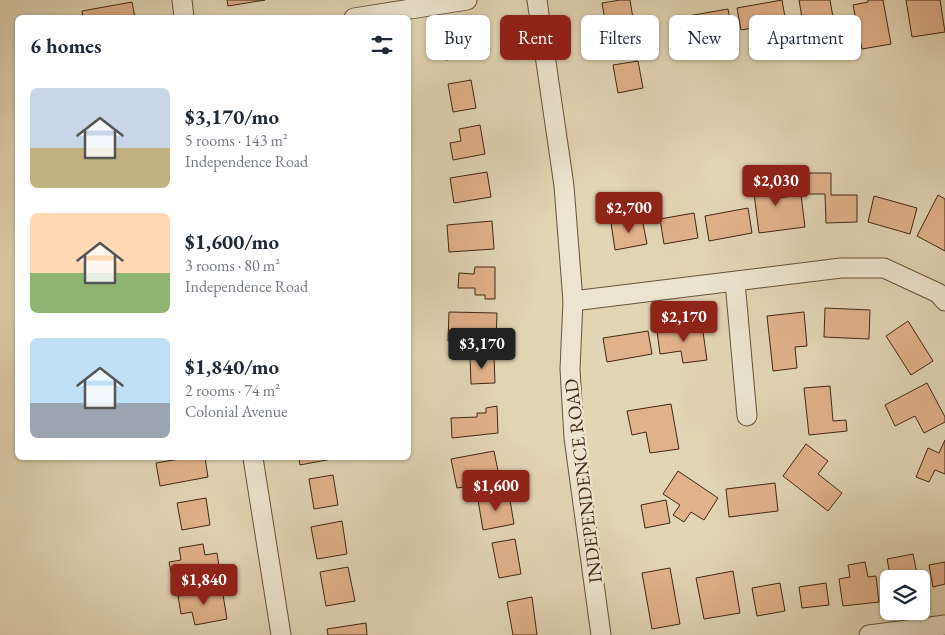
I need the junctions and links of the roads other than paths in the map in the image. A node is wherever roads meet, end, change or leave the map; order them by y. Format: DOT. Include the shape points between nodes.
graph roads {
  1 [pos="182,0"];
  2 [pos="468,0"];
  3 [pos="537,0"];
  4 [pos="184,15"];
  5 [pos="373,15"];
  6 [pos="735,282"];
  7 [pos="573,301"];
  8 [pos="945,301"];
  9 [pos="747,416"];
  10 [pos="253,460"];
  11 [pos="945,625"];
  12 [pos="281,635"];
  13 [pos="601,635"];
  14 [pos="869,635"];
  1 -- 4 [label="street"];
  2 -- 5 [label="street"];
  3 -- 7 [label="street, INDEPENDENCE ROAD" via="564,186"];
  6 -- 7 [label="street"];
  6 -- 8 [label="street" via="841,268 884,268 938,293"];
  6 -- 9 [label="street"];
  7 -- 13 [label="street, INDEPENDENCE ROAD" via="570,369 574,438"];
  10 -- 12 [label="street"];
  11 -- 14 [label="street"];
}
